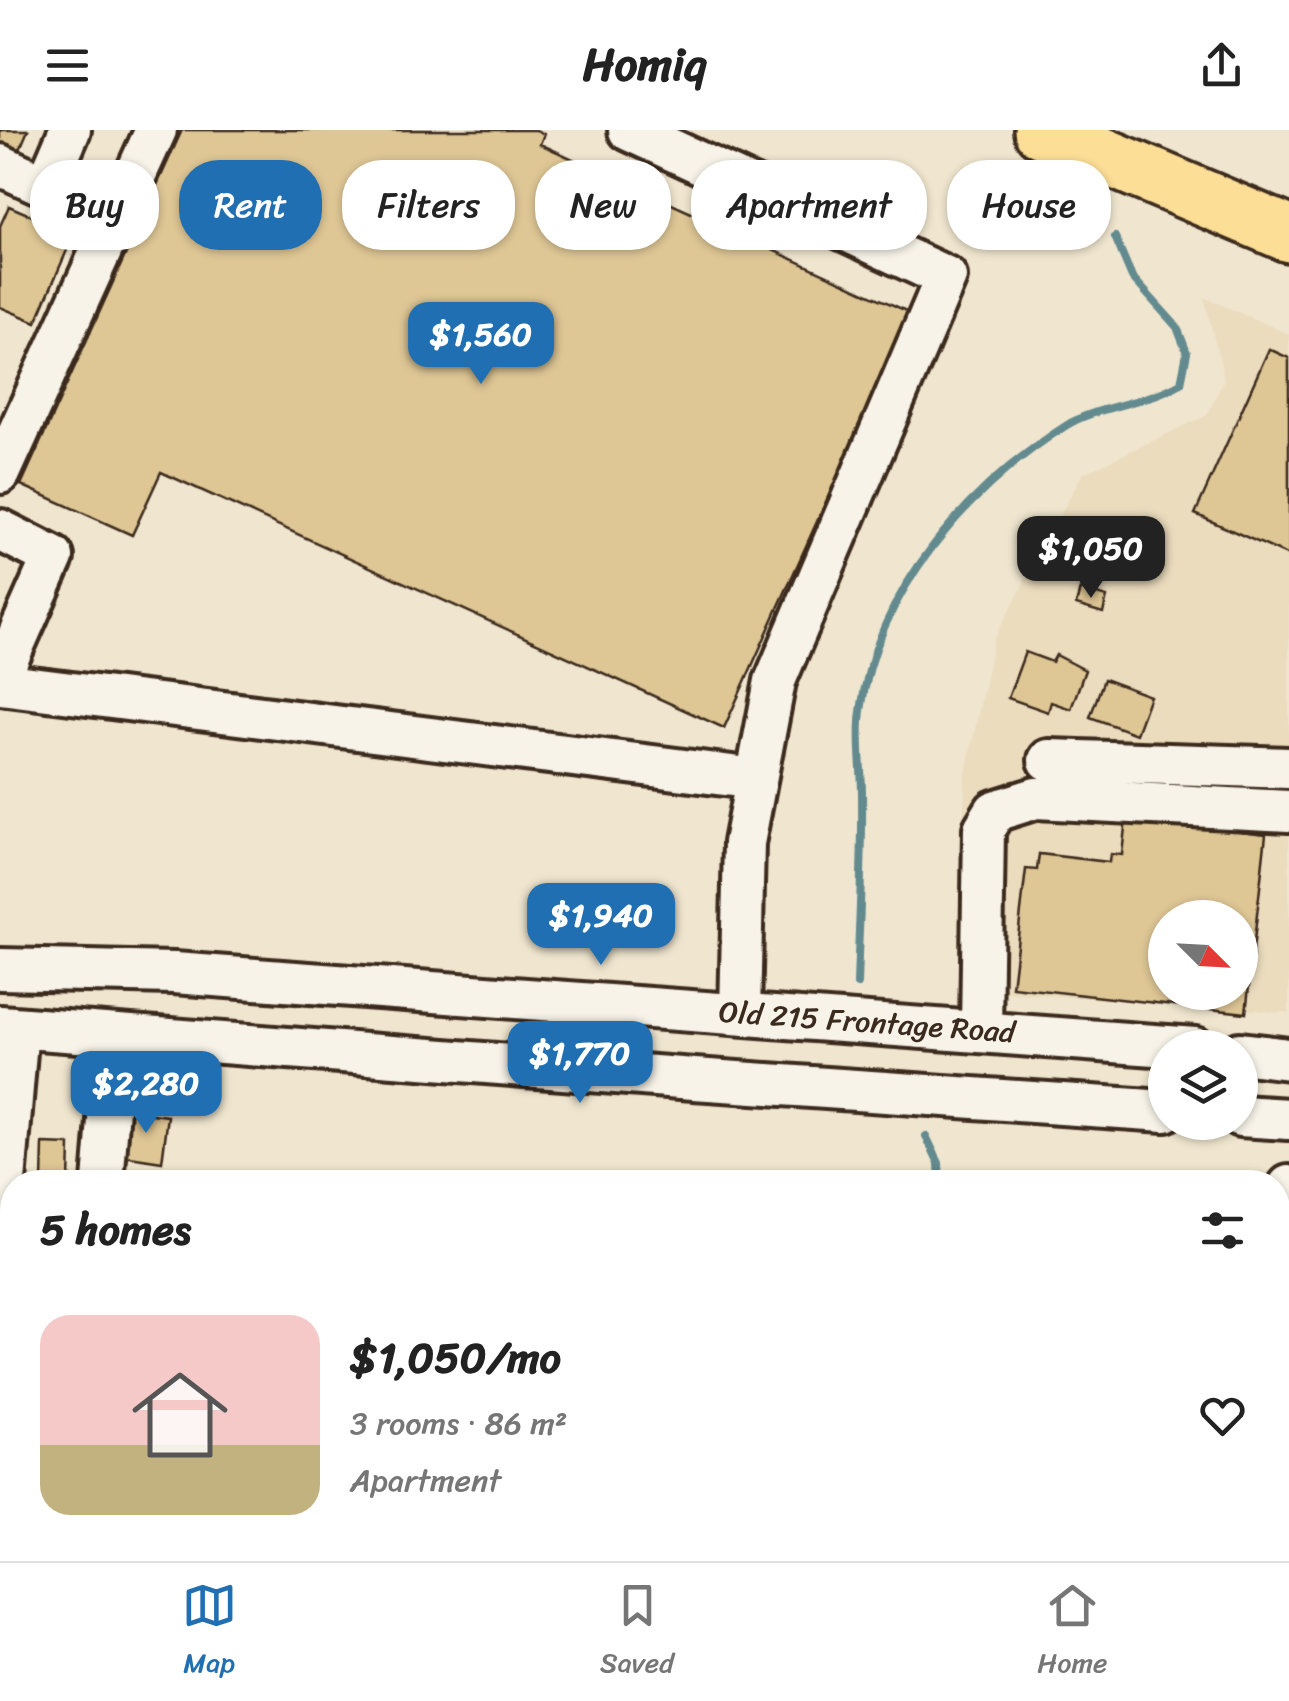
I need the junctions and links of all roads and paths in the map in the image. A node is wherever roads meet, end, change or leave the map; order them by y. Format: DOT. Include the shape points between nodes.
graph roads {
  1 [pos="70,130"];
  2 [pos="156,130"];
  3 [pos="630,130"];
  4 [pos="1042,130"];
  5 [pos="0,165"];
  6 [pos="1289,234"];
  7 [pos="0,473"];
  8 [pos="0,530"];
  9 [pos="3,665"];
  10 [pos="1049,760"];
  11 [pos="1289,768"];
  12 [pos="756,779"];
  13 [pos="1289,811"];
  14 [pos="0,968"];
  15 [pos="740,1013"];
  16 [pos="9,1027"];
  17 [pos="981,1030"];
  18 [pos="116,1035"];
  19 [pos="1148,1044"];
  20 [pos="1258,1055"];
  21 [pos="1289,1059"];
  22 [pos="1148,1110"];
  23 [pos="1258,1117"];
  24 [pos="1289,1119"];
  25 [pos="4,1170"];
  26 [pos="103,1170"];
  1 -- 5 [label="street" via="46,186"];
  2 -- 7 [label="street"];
  3 -- 12 [label="street" via="946,277 775,681"];
  4 -- 6 [label="highway"];
  8 -- 9 [label="street" via="53,558"];
  9 -- 12 [label="street"];
  10 -- 11 [label="street"];
  12 -- 15 [label="street" via="744,843"];
  13 -- 17 [label="street" via="1036,798 995,811 984,829"];
  14 -- 15 [label="street, Old 215 Frontage Road" via="174,973"];
  15 -- 17 [label="street, Old 215 Frontage Road"];
  16 -- 18 [label="street"];
  16 -- 25 [label="street"];
  17 -- 19 [label="street, Old 215 Frontage Road"];
  18 -- 22 [label="street"];
  18 -- 26 [label="street"];
  20 -- 21 [label="street"];
  23 -- 24 [label="street"];
}
